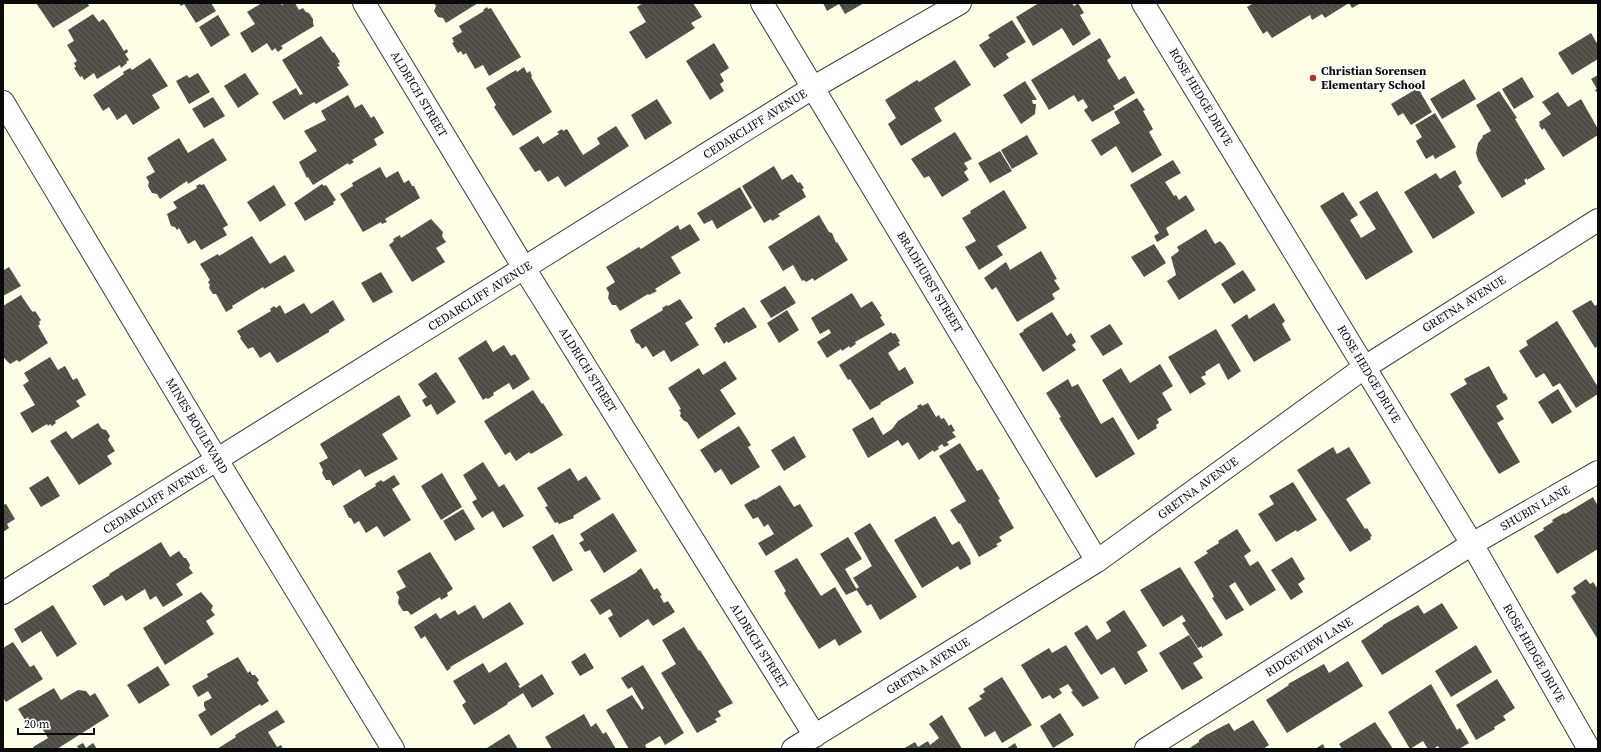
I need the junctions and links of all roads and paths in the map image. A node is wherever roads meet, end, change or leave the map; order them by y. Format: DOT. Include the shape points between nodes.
graph roads {
  1 [pos="364,3"];
  2 [pos="762,3"];
  3 [pos="960,3"];
  4 [pos="1143,3"];
  5 [pos="814,87"];
  6 [pos="3,102"];
  7 [pos="1598,220"];
  8 [pos="524,268"];
  9 [pos="1365,367"];
  10 [pos="217,460"];
  11 [pos="1598,472"];
  12 [pos="1472,544"];
  13 [pos="1097,561"];
  14 [pos="3,593"];
  15 [pos="815,736"];
  16 [pos="1588,745"];
  17 [pos="393,749"];
  18 [pos="793,749"];
  19 [pos="1146,749"];
  1 -- 8 [label="street, ALDRICH STREET"];
  2 -- 5 [label="street, BRADHURST STREET"];
  3 -- 5 [label="street, CEDARCLIFF AVENUE"];
  4 -- 9 [label="street, ROSE HEDGE DRIVE"];
  5 -- 8 [label="street, CEDARCLIFF AVENUE"];
  5 -- 13 [label="street, BRADHURST STREET"];
  6 -- 10 [label="street, MINES BOULEVARD"];
  7 -- 9 [label="street, GRETNA AVENUE"];
  8 -- 10 [label="street, CEDARCLIFF AVENUE"];
  8 -- 15 [label="street, ALDRICH STREET"];
  9 -- 12 [label="street, ROSE HEDGE DRIVE"];
  9 -- 13 [label="street, GRETNA AVENUE"];
  10 -- 14 [label="street, CEDARCLIFF AVENUE"];
  10 -- 17 [label="street, MINES BOULEVARD"];
  11 -- 12 [label="street, SHUBIN LANE"];
  12 -- 16 [label="street, ROSE HEDGE DRIVE"];
  12 -- 19 [label="street, RIDGEVIEW LANE"];
  13 -- 15 [label="street, GRETNA AVENUE"];
  15 -- 18 [label="street, GRETNA AVENUE"];
}
